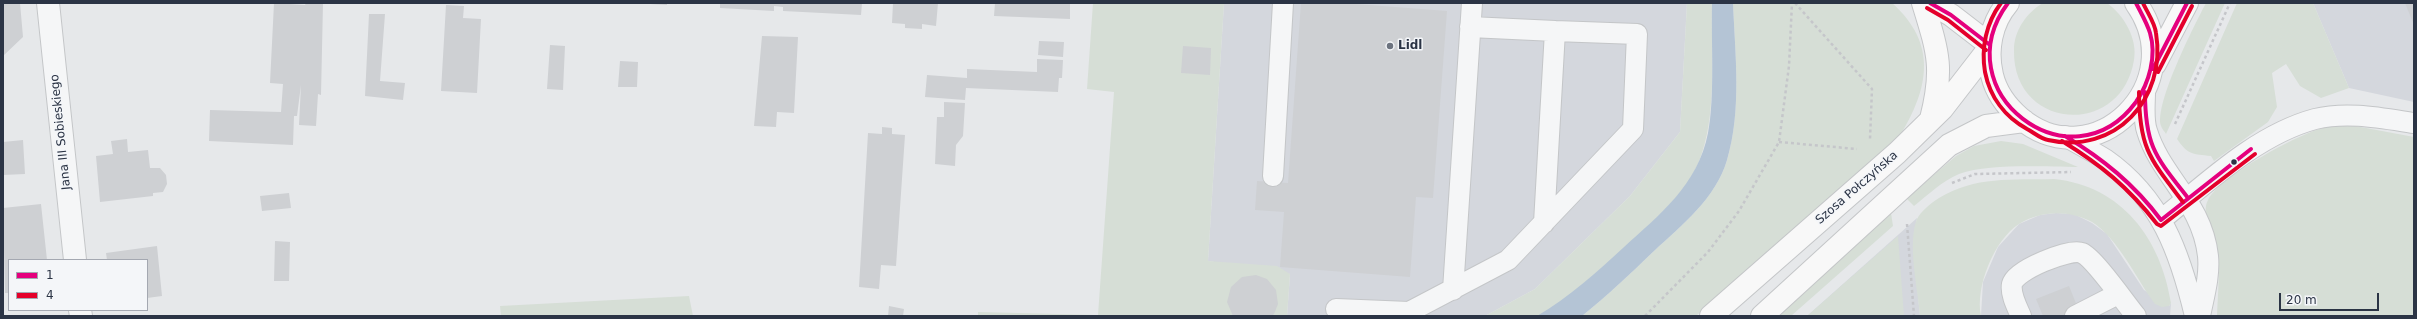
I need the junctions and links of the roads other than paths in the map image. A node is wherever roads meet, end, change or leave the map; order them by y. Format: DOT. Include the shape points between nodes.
graph roads {
  1 [pos="48,3"];
  2 [pos="1283,3"];
  3 [pos="1472,3"];
  4 [pos="1923,3"];
  5 [pos="1930,3"];
  6 [pos="2008,3"];
  7 [pos="2136,3"];
  8 [pos="2187,3"];
  9 [pos="1470,26"];
  10 [pos="1555,31"];
  11 [pos="1990,46"];
  12 [pos="2153,69"];
  13 [pos="2145,92"];
  14 [pos="1930,121"];
  15 [pos="2024,121"];
  16 [pos="2414,122"];
  17 [pos="2065,136"];
  18 [pos="1273,176"];
  19 [pos="2188,198"];
  20 [pos="2161,220"];
  21 [pos="1544,223"];
  22 [pos="75,259"];
  23 [pos="1453,290"];
  24 [pos="2118,294"];
  25 [pos="1336,309"];
  26 [pos="2016,311"];
  27 [pos="1711,316"];
  28 [pos="1762,316"];
  29 [pos="2075,316"];
  30 [pos="2136,316"];
  31 [pos="2195,316"];
  32 [pos="2200,316"];
  1 -- 22 [label="street, Jana III Sobieskiego"];
  2 -- 18 [label="lane"];
  3 -- 9 [label="lane"];
  4 -- 14 [label="main road" via="1939,62 1938,91"];
  5 -- 11 [label="main road"];
  6 -- 11 [label="main road" via="1996,21"];
  7 -- 12 [label="main road" via="2145,17 2151,34 2154,51"];
  8 -- 12 [label="main road"];
  9 -- 10 [label="lane"];
  9 -- 23 [label="lane"];
  10 -- 21 [label="lane"];
  10 -- 21 [label="lane" via="1637,34 1632,129"];
  11 -- 14 [label="main road, Szosa Połczyńska" via="1948,102"];
  11 -- 15 [label="main road" via="1990,63 1999,92 2007,105"];
  12 -- 13 [label="main road"];
  13 -- 17 [label="main road" via="2129,113 2108,128 2083,136"];
  13 -- 19 [label="lane" via="2146,129 2156,154"];
  14 -- 27 [label="main road, Szosa Połczyńska" via="1881,168"];
  15 -- 17 [label="main road" via="2043,131"];
  15 -- 28 [label="main road" via="1986,126 1949,145"];
  16 -- 19 [label="lane" via="2366,116 2314,119 2251,149"];
  17 -- 20 [label="lane" via="2105,159 2129,179"];
  19 -- 20 [label="lane"];
  19 -- 32 [label="lane" via="2198,218 2208,256 2208,277"];
  20 -- 31 [label="lane" via="2180,259"];
  21 -- 23 [label="lane" via="1508,260"];
  23 -- 25 [label="lane" via="1409,312"];
  24 -- 26 [label="lane" via="2087,256 2074,252 2022,272 2012,284"];
  24 -- 29 [label="lane"];
  24 -- 30 [label="lane"];
}
